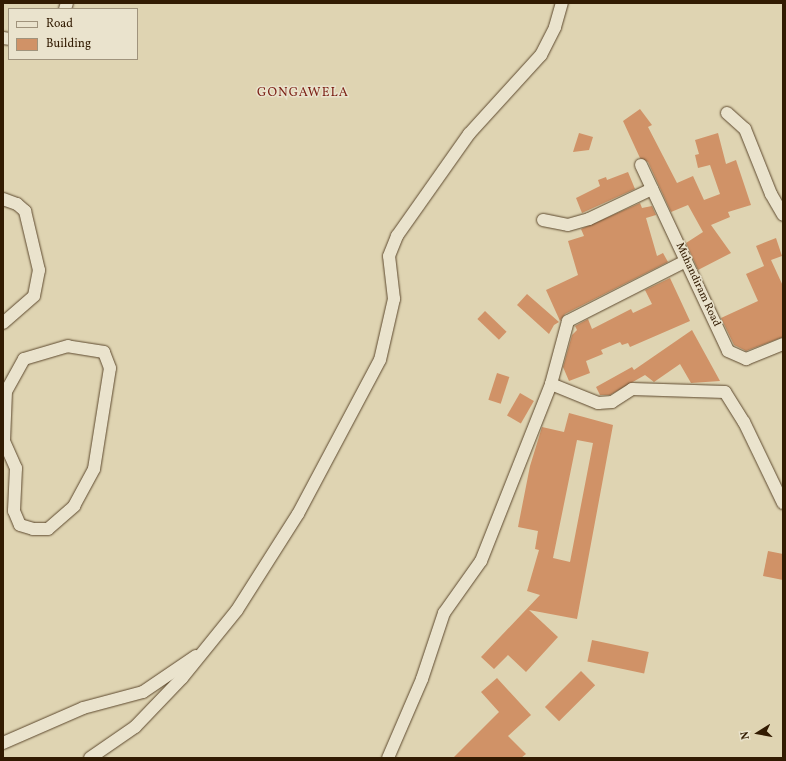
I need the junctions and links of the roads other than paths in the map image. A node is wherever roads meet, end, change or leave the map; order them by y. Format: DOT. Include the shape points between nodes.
graph roads {
  1 [pos="562,3"];
  2 [pos="727,113"];
  3 [pos="641,165"];
  4 [pos="652,189"];
  5 [pos="3,199"];
  6 [pos="783,215"];
  7 [pos="543,220"];
  8 [pos="686,261"];
  9 [pos="3,323"];
  10 [pos="783,344"];
  11 [pos="551,384"];
  12 [pos="4,440"];
  13 [pos="783,503"];
  14 [pos="202,652"];
  15 [pos="3,743"];
  16 [pos="90,758"];
  17 [pos="388,758"];
  1 -- 14 [label="street" via="556,27 541,55 469,134 397,236 389,256 394,299 380,360 346,429 298,514 237,610"];
  2 -- 6 [label="street" via="745,129 770,194"];
  3 -- 4 [label="street, Muhandiram Road"];
  4 -- 7 [label="street" via="589,220 568,225"];
  4 -- 8 [label="street, Muhandiram Road"];
  5 -- 9 [label="street" via="17,204 25,211 39,270 34,296"];
  8 -- 10 [label="street, Muhandiram Road" via="728,351 746,358"];
  8 -- 11 [label="street" via="568,321"];
  11 -- 13 [label="street" via="598,403 612,402 632,389 725,392 744,422"];
  11 -- 17 [label="street" via="481,561 444,613 424,672"];
  12 -- 12 [label="street" via="6,391 24,358 68,346 104,352 110,368 94,469 74,506 48,529 33,529 20,525 14,511 16,468"];
  14 -- 15 [label="street" via="143,692 83,708"];
  14 -- 16 [label="street" via="135,727"];
}
